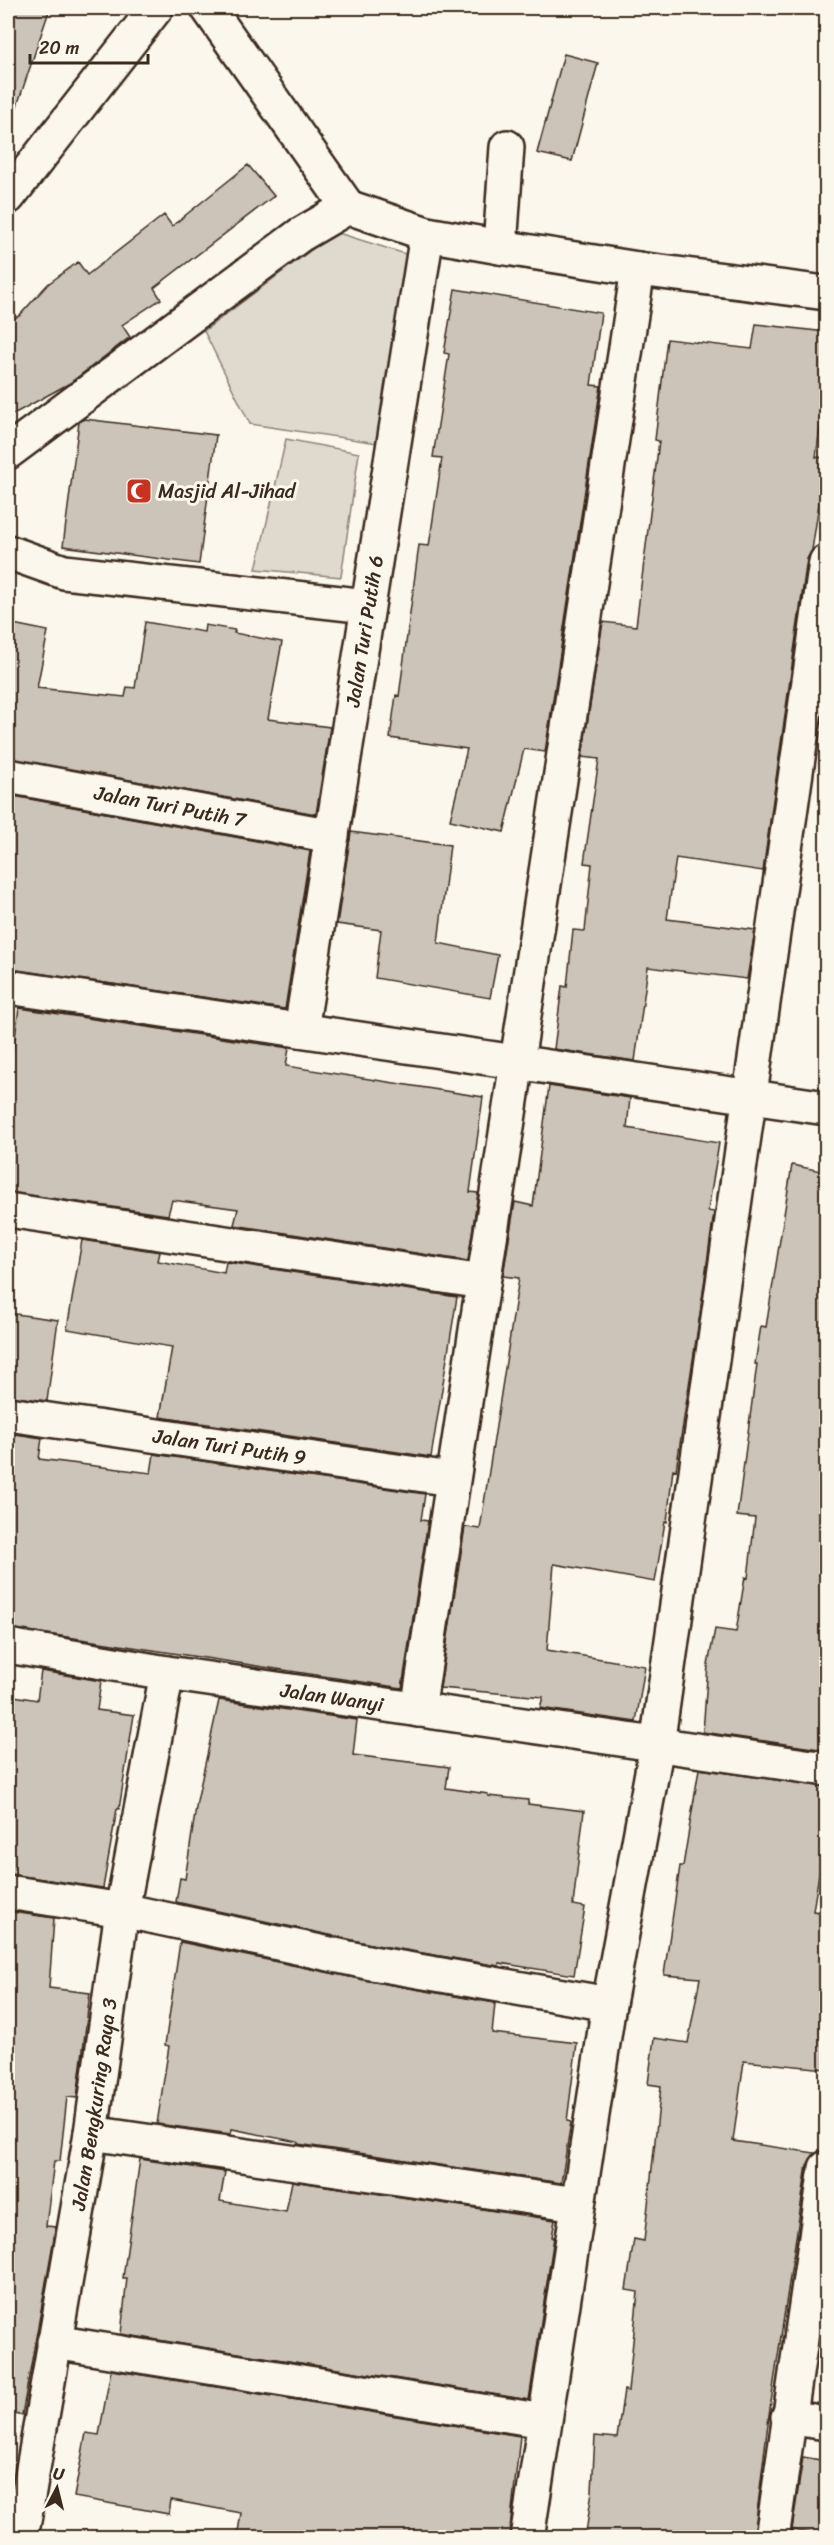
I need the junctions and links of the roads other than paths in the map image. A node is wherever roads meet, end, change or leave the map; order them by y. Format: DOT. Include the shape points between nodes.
graph roads {
  1 [pos="156,8"];
  2 [pos="208,8"];
  3 [pos="507,147"];
  4 [pos="8,197"];
  5 [pos="348,207"];
  6 [pos="427,234"];
  7 [pos="500,247"];
  8 [pos="638,269"];
  9 [pos="826,293"];
  10 [pos="8,452"];
  11 [pos="8,552"];
  12 [pos="826,562"];
  13 [pos="366,606"];
  14 [pos="8,776"];
  15 [pos="332,836"];
  16 [pos="8,987"];
  17 [pos="300,1030"];
  18 [pos="518,1062"];
  19 [pos="749,1097"];
  20 [pos="826,1108"];
  21 [pos="8,1210"];
  22 [pos="483,1282"];
  23 [pos="8,1414"];
  24 [pos="451,1479"];
  25 [pos="8,1646"];
  26 [pos="167,1672"];
  27 [pos="418,1710"];
  28 [pos="657,1745"];
  29 [pos="826,1769"];
  30 [pos="8,1892"];
  31 [pos="122,1910"];
  32 [pos="609,2004"];
  33 [pos="91,2133"];
  34 [pos="826,2168"];
  35 [pos="578,2204"];
  36 [pos="54,2342"];
  37 [pos="788,2417"];
  38 [pos="543,2421"];
  39 [pos="826,2423"];
  40 [pos="21,2538"];
  41 [pos="526,2538"];
  42 [pos="772,2538"];
  1 -- 4 [label="street"];
  2 -- 5 [label="street"];
  3 -- 7 [label="street"];
  5 -- 6 [label="street"];
  5 -- 10 [label="street" via="300,235"];
  6 -- 7 [label="street"];
  6 -- 13 [label="street, Jalan Turi Putih 6"];
  7 -- 8 [label="street"];
  8 -- 9 [label="street"];
  8 -- 18 [label="street"];
  11 -- 13 [label="street" via="64,572"];
  12 -- 19 [label="street"];
  13 -- 15 [label="street, Jalan Turi Putih 6"];
  14 -- 15 [label="street, Jalan Turi Putih 7"];
  15 -- 17 [label="street, Jalan Turi Putih 6"];
  16 -- 17 [label="street"];
  17 -- 18 [label="street"];
  18 -- 19 [label="street"];
  18 -- 22 [label="street"];
  19 -- 20 [label="street"];
  19 -- 28 [label="street"];
  21 -- 22 [label="street"];
  22 -- 24 [label="street"];
  23 -- 24 [label="street, Jalan Turi Putih 9"];
  24 -- 27 [label="street"];
  25 -- 26 [label="street, Jalan Wanyi"];
  26 -- 27 [label="street, Jalan Wanyi"];
  26 -- 31 [label="street, Jalan Bengkuring Raya 3"];
  27 -- 28 [label="street, Jalan Wanyi"];
  28 -- 29 [label="street, Jalan Wanyi"];
  28 -- 32 [label="street"];
  30 -- 31 [label="street"];
  31 -- 32 [label="street" via="372,1963"];
  31 -- 33 [label="street, Jalan Bengkuring Raya 3"];
  32 -- 35 [label="street"];
  33 -- 35 [label="street"];
  33 -- 36 [label="street, Jalan Bengkuring Raya 3"];
  34 -- 37 [label="street"];
  35 -- 38 [label="street"];
  36 -- 38 [label="street"];
  36 -- 40 [label="street, Jalan Bengkuring Raya 3"];
  37 -- 39 [label="street"];
  37 -- 42 [label="street"];
  38 -- 41 [label="street"];
}
